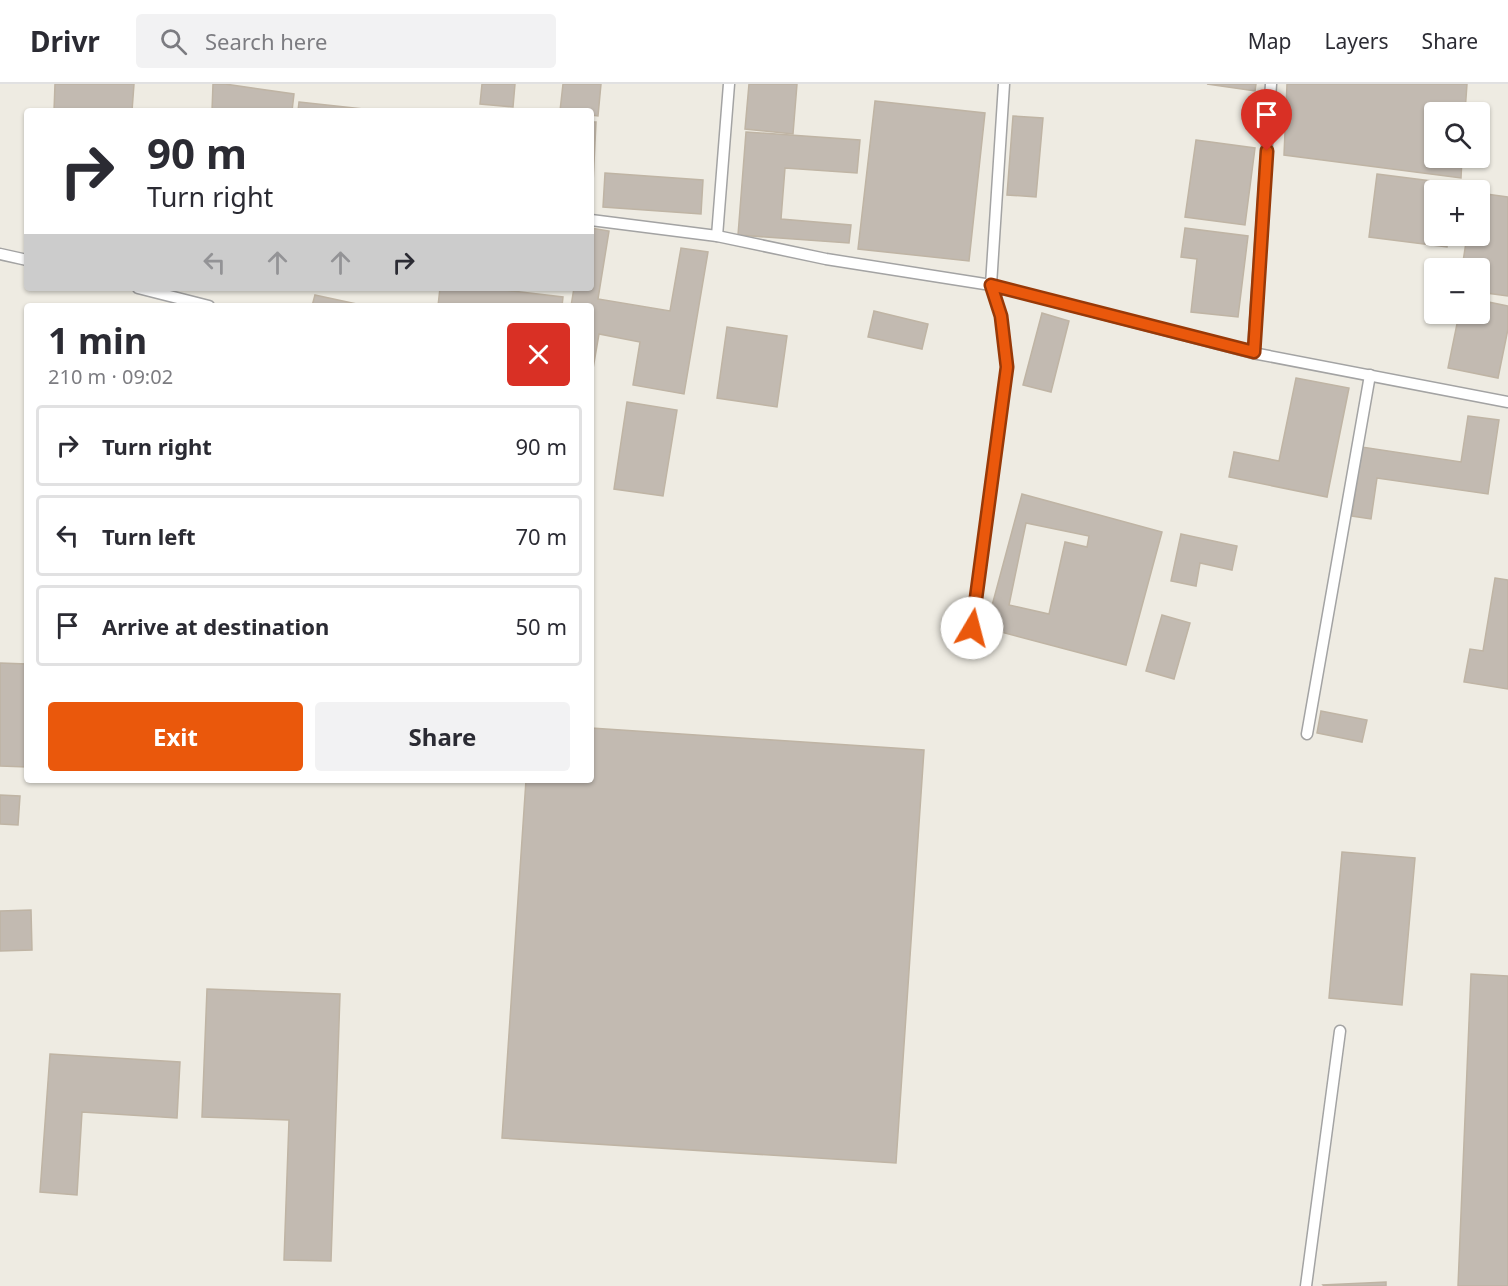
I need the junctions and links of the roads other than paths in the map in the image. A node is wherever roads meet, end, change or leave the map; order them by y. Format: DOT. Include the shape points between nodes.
graph roads {
  1 [pos="729,84"];
  2 [pos="1004,84"];
  3 [pos="1271,84"];
  4 [pos="594,220"];
  5 [pos="717,236"];
  6 [pos="0,254"];
  7 [pos="24,259"];
  8 [pos="991,285"];
  9 [pos="150,291"];
  10 [pos="198,303"];
  11 [pos="1254,352"];
  12 [pos="1370,375"];
  13 [pos="1508,402"];
  14 [pos="972,628"];
  15 [pos="1307,734"];
  16 [pos="1340,1031"];
  17 [pos="1306,1286"];
  1 -- 5 [label="lane"];
  2 -- 8 [label="lane"];
  3 -- 11 [label="lane"];
  4 -- 5 [label="lane"];
  5 -- 8 [label="lane" via="826,259"];
  6 -- 7 [label="lane"];
  8 -- 11 [label="lane"];
  8 -- 14 [label="lane" via="1001,316 1007,367"];
  9 -- 10 [label="lane"];
  11 -- 12 [label="lane"];
  12 -- 13 [label="lane"];
  12 -- 15 [label="lane"];
  16 -- 17 [label="lane"];
}
